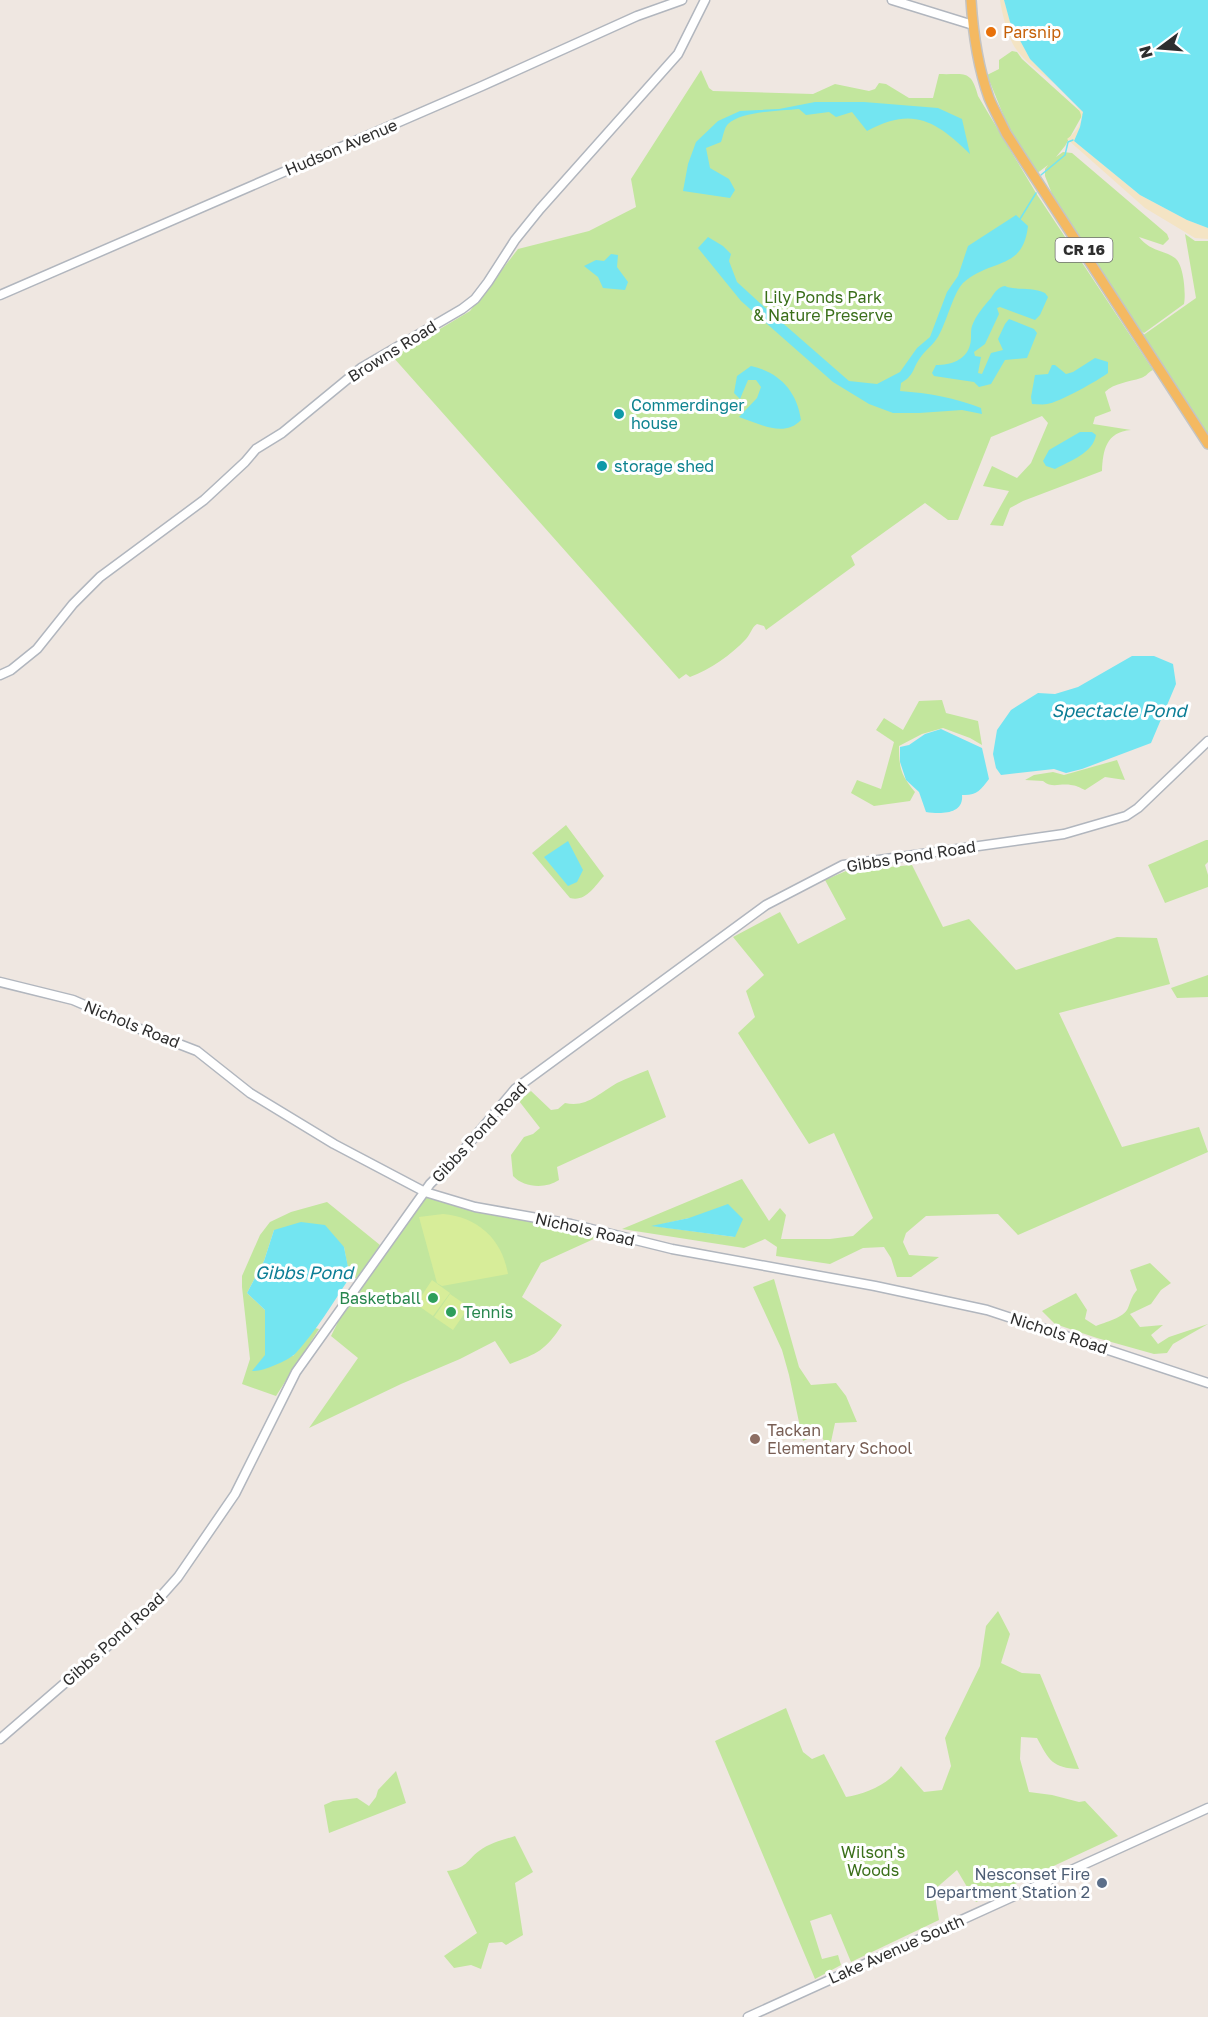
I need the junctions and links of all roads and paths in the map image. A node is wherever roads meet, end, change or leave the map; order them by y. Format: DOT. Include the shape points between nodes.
graph roads {
  1 [pos="682,0"];
  2 [pos="705,0"];
  3 [pos="892,0"];
  4 [pos="971,0"];
  5 [pos="973,25"];
  6 [pos="0,295"];
  7 [pos="1208,444"];
  8 [pos="0,675"];
  9 [pos="1208,741"];
  10 [pos="0,982"];
  11 [pos="425,1192"];
  12 [pos="1208,1383"];
  13 [pos="0,1739"];
  14 [pos="1208,1808"];
  15 [pos="748,2017"];
  1 -- 6 [label="street, Hudson Avenue" via="637,16"];
  2 -- 8 [label="street, Browns Road" via="678,54 540,209 475,299 361,368 282,433 256,449 204,500 100,577 38,649"];
  3 -- 5 [label="street"];
  4 -- 5 [label="main road, CR 16"];
  5 -- 7 [label="main road, CR 16" via="990,99 1006,133"];
  9 -- 11 [label="street, Gibbs Pond Road" via="1126,816 1064,834 843,865 766,904 515,1089"];
  10 -- 11 [label="street, Nichols Road" via="73,1000 197,1051 250,1093 334,1144"];
  11 -- 12 [label="street, Nichols Road" via="475,1207 571,1224 672,1249 987,1310"];
  11 -- 13 [label="street, Gibbs Pond Road" via="296,1372 235,1494 178,1577 146,1613"];
  14 -- 15 [label="street, Lake Avenue South"];
}
